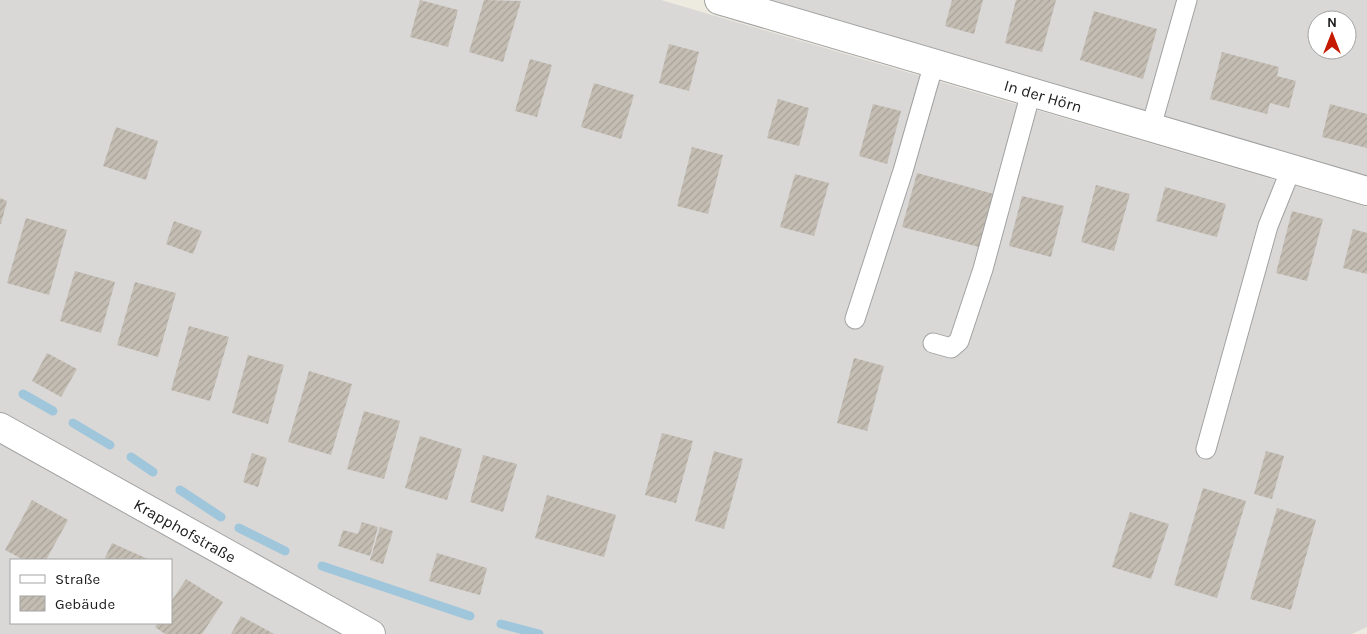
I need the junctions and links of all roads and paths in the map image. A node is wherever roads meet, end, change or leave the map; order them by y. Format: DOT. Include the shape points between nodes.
graph roads {
  1 [pos="719,0"];
  2 [pos="1187,0"];
  3 [pos="934,64"];
  4 [pos="1031,92"];
  5 [pos="1151,128"];
  6 [pos="1291,169"];
  7 [pos="1367,191"];
  8 [pos="855,319"];
  9 [pos="933,343"];
  10 [pos="0,427"];
  11 [pos="1206,449"];
  12 [pos="372,634"];
  1 -- 3 [label="street, In der Hörn"];
  2 -- 5 [label="lane"];
  3 -- 4 [label="street, In der Hörn"];
  3 -- 8 [label="lane"];
  4 -- 5 [label="street, In der Hörn"];
  4 -- 9 [label="lane" via="983,269 959,341 951,348"];
  5 -- 6 [label="street, In der Hörn"];
  6 -- 7 [label="street, In der Hörn"];
  6 -- 11 [label="lane" via="1268,226"];
  10 -- 12 [label="street, Krapphofstraße"];
}
